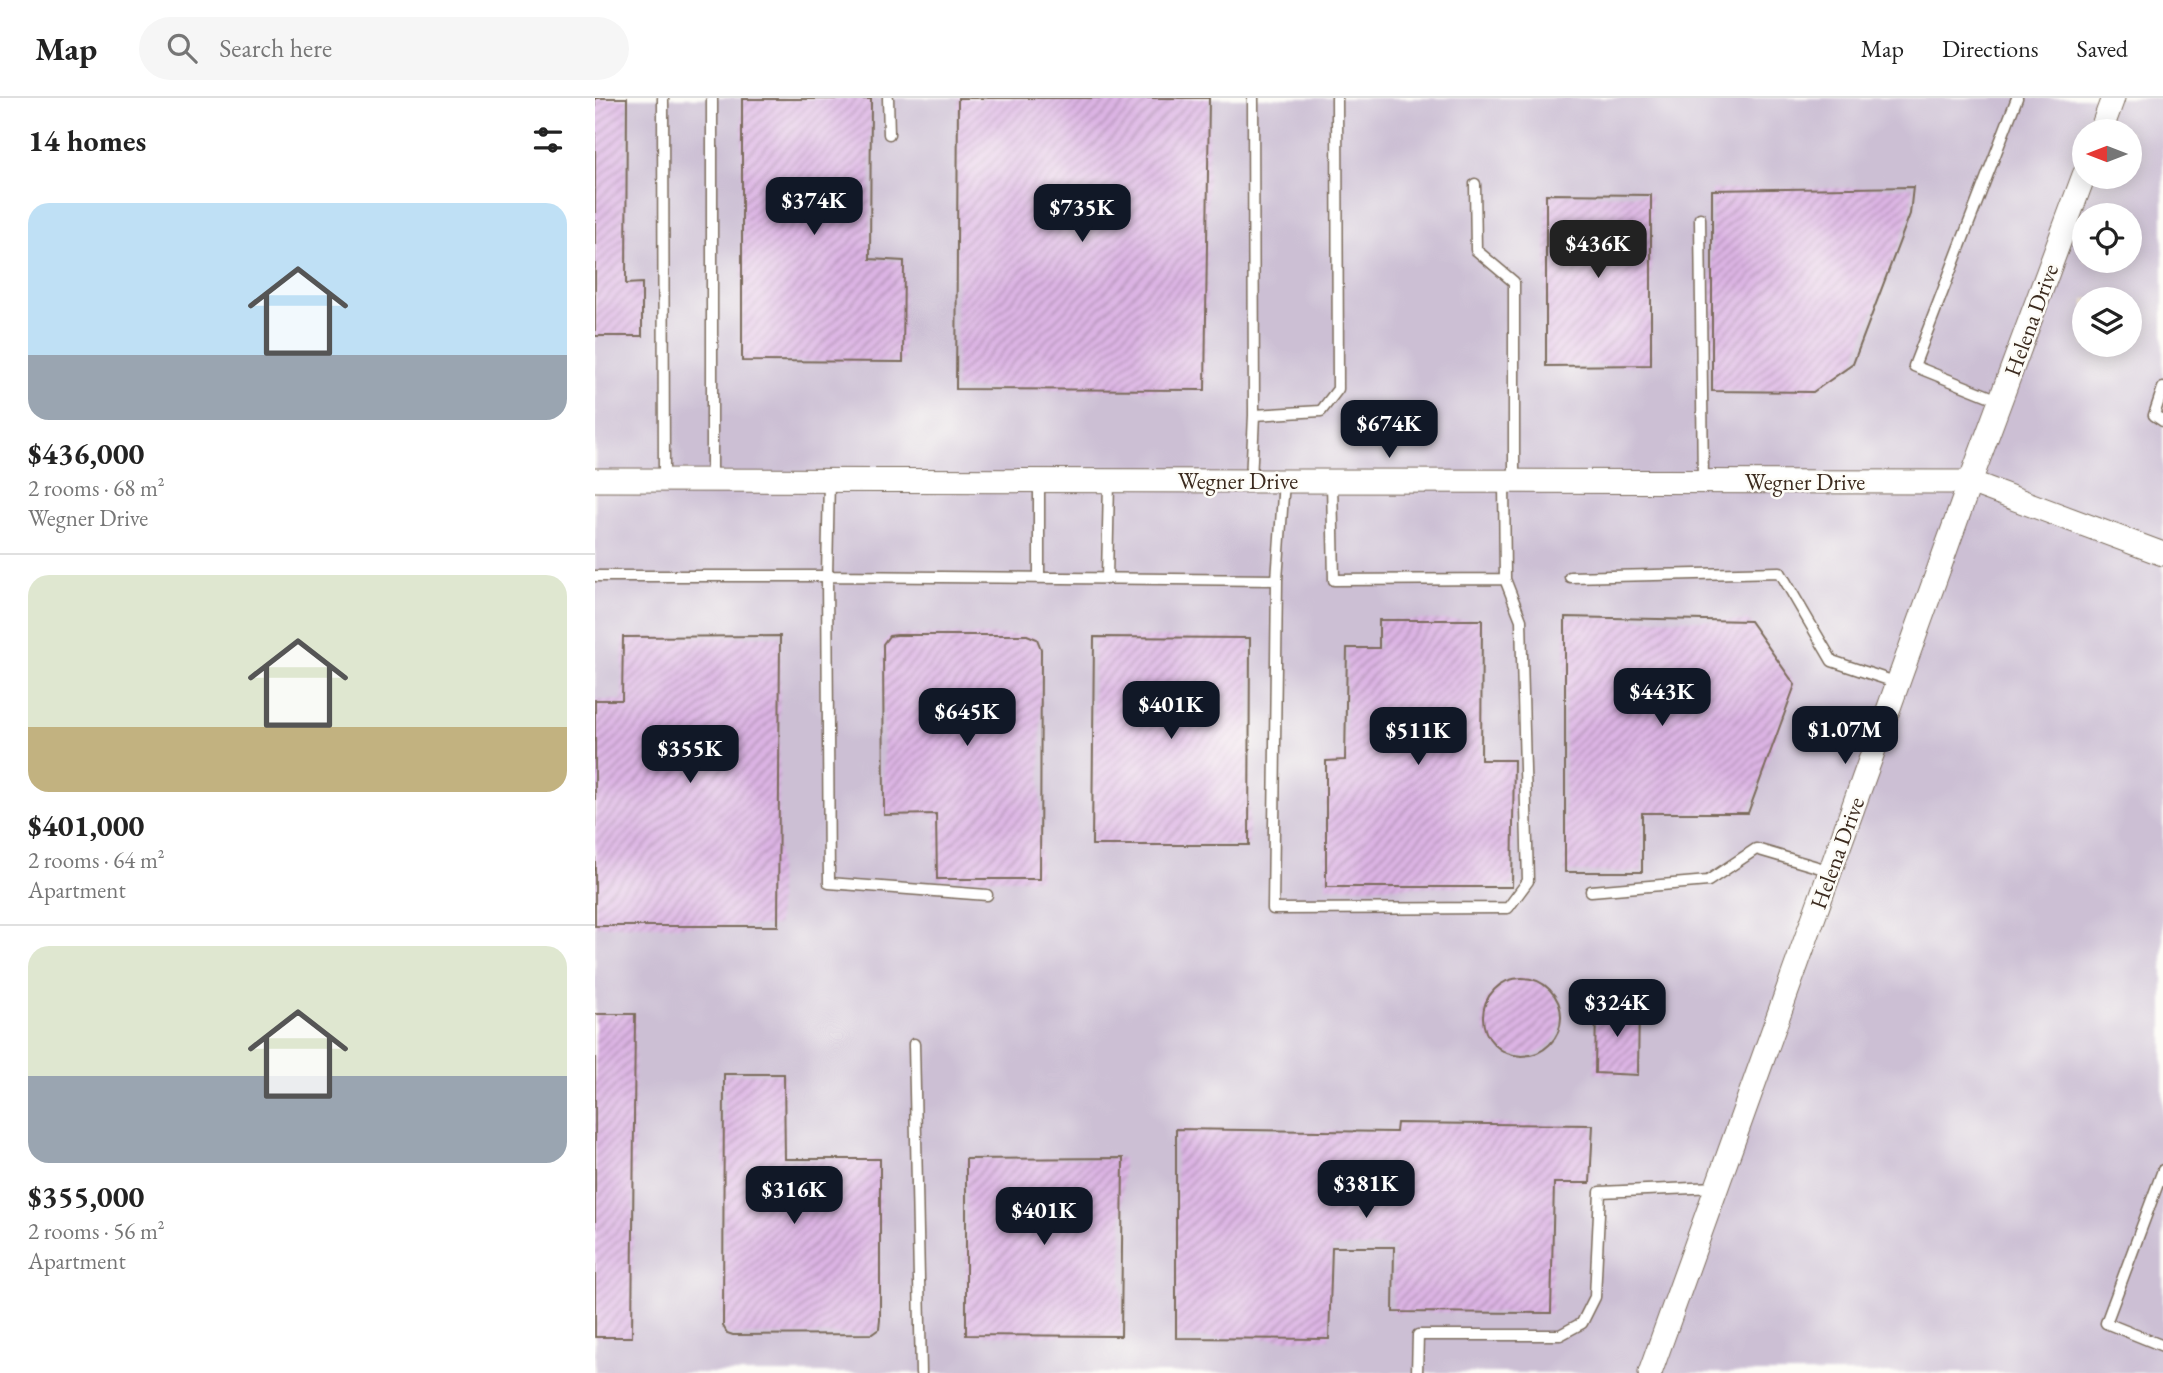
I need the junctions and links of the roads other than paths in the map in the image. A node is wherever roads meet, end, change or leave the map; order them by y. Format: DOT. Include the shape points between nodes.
graph roads {
  1 [pos="663,98"];
  2 [pos="712,98"];
  3 [pos="888,98"];
  4 [pos="1253,98"];
  5 [pos="1337,98"];
  6 [pos="2017,98"];
  7 [pos="2107,100"];
  8 [pos="2103,119"];
  9 [pos="889,134"];
  10 [pos="1475,184"];
  11 [pos="2079,189"];
  12 [pos="1700,218"];
  13 [pos="2163,388"];
  14 [pos="2001,401"];
  15 [pos="1254,415"];
  16 [pos="2163,421"];
  17 [pos="595,480"];
  18 [pos="664,480"];
  19 [pos="712,480"];
  20 [pos="829,480"];
  21 [pos="1039,481"];
  22 [pos="1109,481"];
  23 [pos="1251,481"];
  24 [pos="1283,481"];
  25 [pos="1332,481"];
  26 [pos="1509,482"];
  27 [pos="1703,482"];
  28 [pos="1971,482"];
  29 [pos="2163,554"];
  30 [pos="595,576"];
  31 [pos="827,576"];
  32 [pos="1570,577"];
  33 [pos="1039,578"];
  34 [pos="1107,579"];
  35 [pos="1506,579"];
  36 [pos="1277,580"];
  37 [pos="1898,683"];
  38 [pos="1831,871"];
  39 [pos="1591,891"];
  40 [pos="987,895"];
  41 [pos="915,1044"];
  42 [pos="2163,1170"];
  43 [pos="1717,1187"];
  44 [pos="2163,1346"];
  45 [pos="921,1373"];
  46 [pos="1417,1373"];
  47 [pos="1650,1373"];
  1 -- 18 [label="lane"];
  2 -- 19 [label="lane"];
  3 -- 9 [label="lane"];
  4 -- 15 [label="lane"];
  5 -- 15 [label="lane" via="1338,389 1321,411"];
  6 -- 14 [label="lane" via="1914,366"];
  7 -- 8 [label="street"];
  10 -- 26 [label="lane" via="1476,250 1514,282"];
  11 -- 14 [label="street, Helena Drive"];
  12 -- 27 [label="lane"];
  13 -- 16 [label="lane" via="2154,415"];
  14 -- 28 [label="street, Helena Drive"];
  15 -- 23 [label="lane"];
  17 -- 18 [label="street, Wegner Drive"];
  18 -- 19 [label="street, Wegner Drive"];
  19 -- 20 [label="street, Wegner Drive"];
  20 -- 21 [label="street, Wegner Drive"];
  20 -- 31 [label="lane"];
  21 -- 22 [label="street, Wegner Drive"];
  21 -- 33 [label="lane"];
  22 -- 23 [label="street, Wegner Drive"];
  22 -- 34 [label="lane"];
  23 -- 24 [label="street, Wegner Drive"];
  24 -- 25 [label="street, Wegner Drive"];
  24 -- 36 [label="lane"];
  25 -- 26 [label="street, Wegner Drive"];
  25 -- 35 [label="lane" via="1334,580"];
  26 -- 27 [label="street, Wegner Drive"];
  26 -- 35 [label="lane"];
  27 -- 28 [label="street, Wegner Drive"];
  28 -- 29 [label="street, Wegner Drive"];
  28 -- 37 [label="street, Helena Drive"];
  30 -- 31 [label="lane"];
  31 -- 33 [label="lane"];
  31 -- 40 [label="lane" via="829,884"];
  32 -- 37 [label="lane" via="1780,572 1832,660"];
  33 -- 34 [label="lane"];
  34 -- 36 [label="lane"];
  35 -- 36 [label="lane" via="1521,620 1528,881 1508,908 1481,909 1273,909"];
  37 -- 38 [label="street, Helena Drive"];
  38 -- 39 [label="lane" via="1756,849 1708,881"];
  38 -- 43 [label="street, Helena Drive"];
  41 -- 45 [label="lane"];
  42 -- 44 [label="lane" via="2106,1323"];
  43 -- 46 [label="lane" via="1599,1192 1595,1297 1582,1323 1560,1335 1418,1335"];
  43 -- 47 [label="street, Helena Drive"];
}
